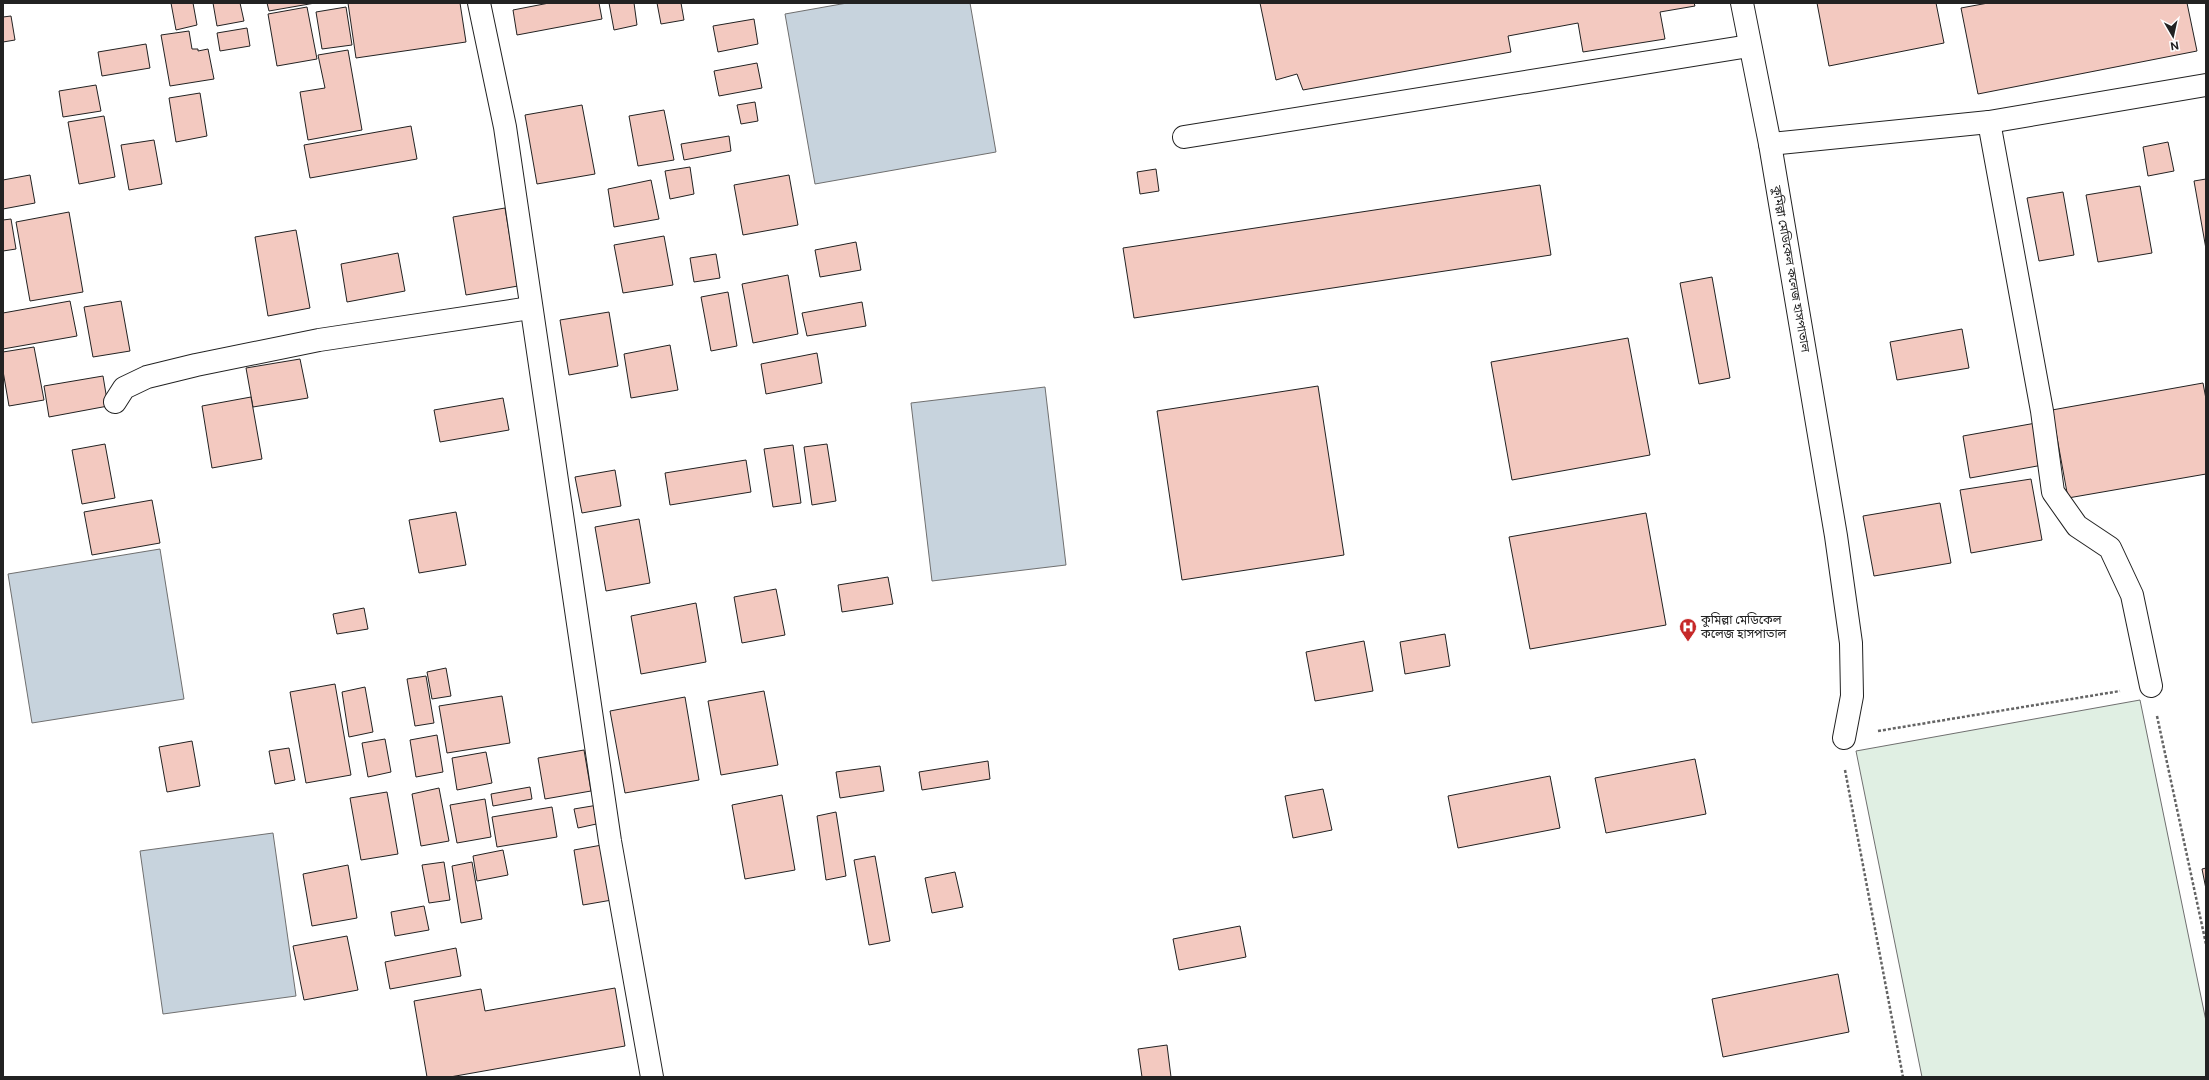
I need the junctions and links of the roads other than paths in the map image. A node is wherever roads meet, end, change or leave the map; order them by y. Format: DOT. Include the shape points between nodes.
graph roads {
  1 [pos="479,3"];
  2 [pos="1742,3"];
  3 [pos="1749,46"];
  4 [pos="2206,85"];
  5 [pos="1989,122"];
  6 [pos="1184,136"];
  7 [pos="1770,144"];
  8 [pos="530,308"];
  9 [pos="115,402"];
  10 [pos="2151,686"];
  11 [pos="1844,738"];
  12 [pos="652,1077"];
  1 -- 8 [label="street" via="505,127"];
  2 -- 3 [label="street, কুমিল্লা মেডিকেল কলেজ হাসপাতাল"];
  3 -- 6 [label="street"];
  3 -- 7 [label="street, কুমিল্লা মেডিকেল কলেজ হাসপাতাল"];
  4 -- 5 [label="street"];
  5 -- 7 [label="street"];
  5 -- 10 [label="street" via="2042,411 2053,492 2077,526 2110,548 2132,595"];
  7 -- 11 [label="street, কুমিল্লা মেডিকেল কলেজ হাসপাতাল" via="1836,536 1851,651 1852,696"];
  8 -- 9 [label="street" via="319,340 196,365 147,377 124,388"];
  8 -- 12 [label="street" via="610,841"];
}
